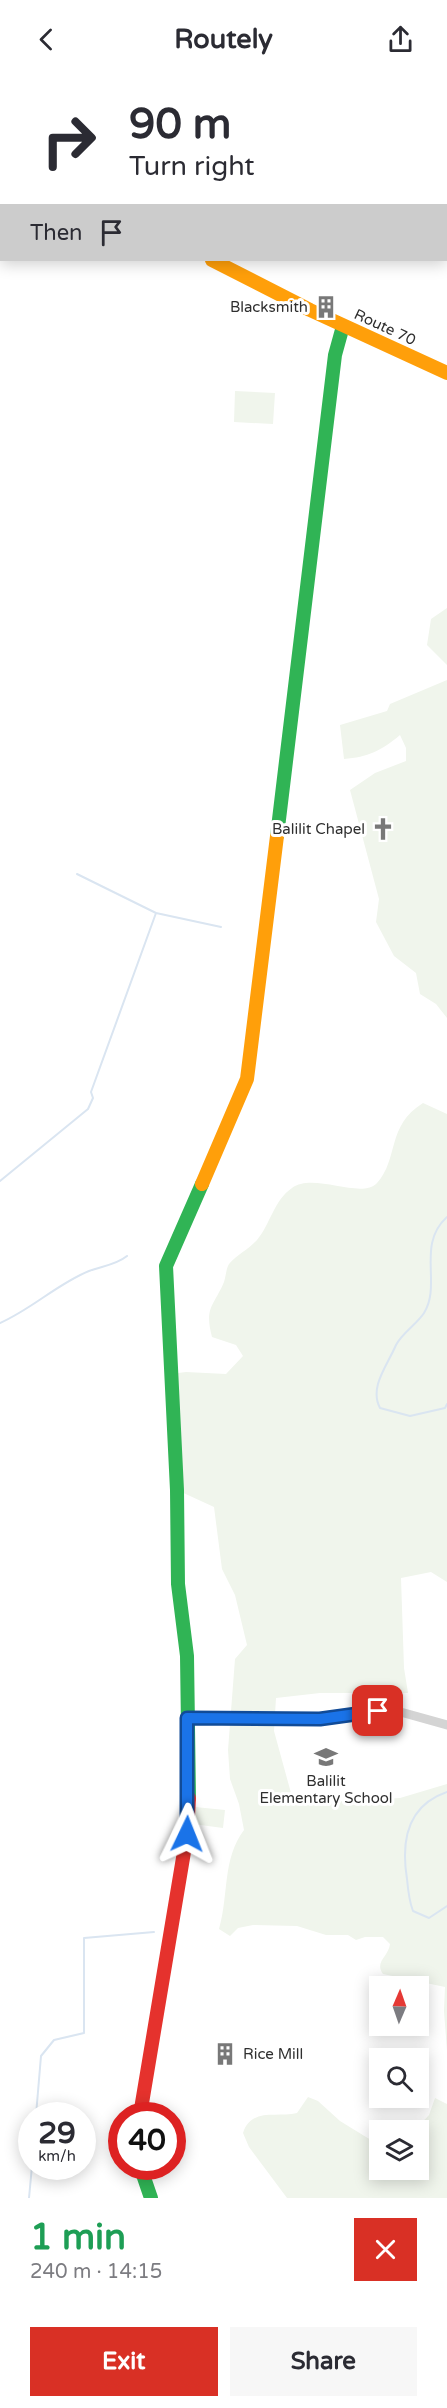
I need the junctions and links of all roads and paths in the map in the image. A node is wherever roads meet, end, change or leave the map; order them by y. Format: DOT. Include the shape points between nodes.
graph roads {
  1 [pos="214,261"];
  2 [pos="343,326"];
  3 [pos="447,373"];
  4 [pos="187,1718"];
  5 [pos="447,1725"];
  6 [pos="143,2102"];
  7 [pos="145,2180"];
  8 [pos="151,2198"];
  1 -- 2 [label="main road, Route 70"];
  2 -- 3 [label="main road, Route 70"];
  2 -- 4 [label="main road" via="335,356 247,1079 166,1266"];
  4 -- 5 [label="street" via="320,1719 397,1711"];
  4 -- 6 [label="main road" via="187,1834"];
  7 -- 8 [label="main road"];
}
